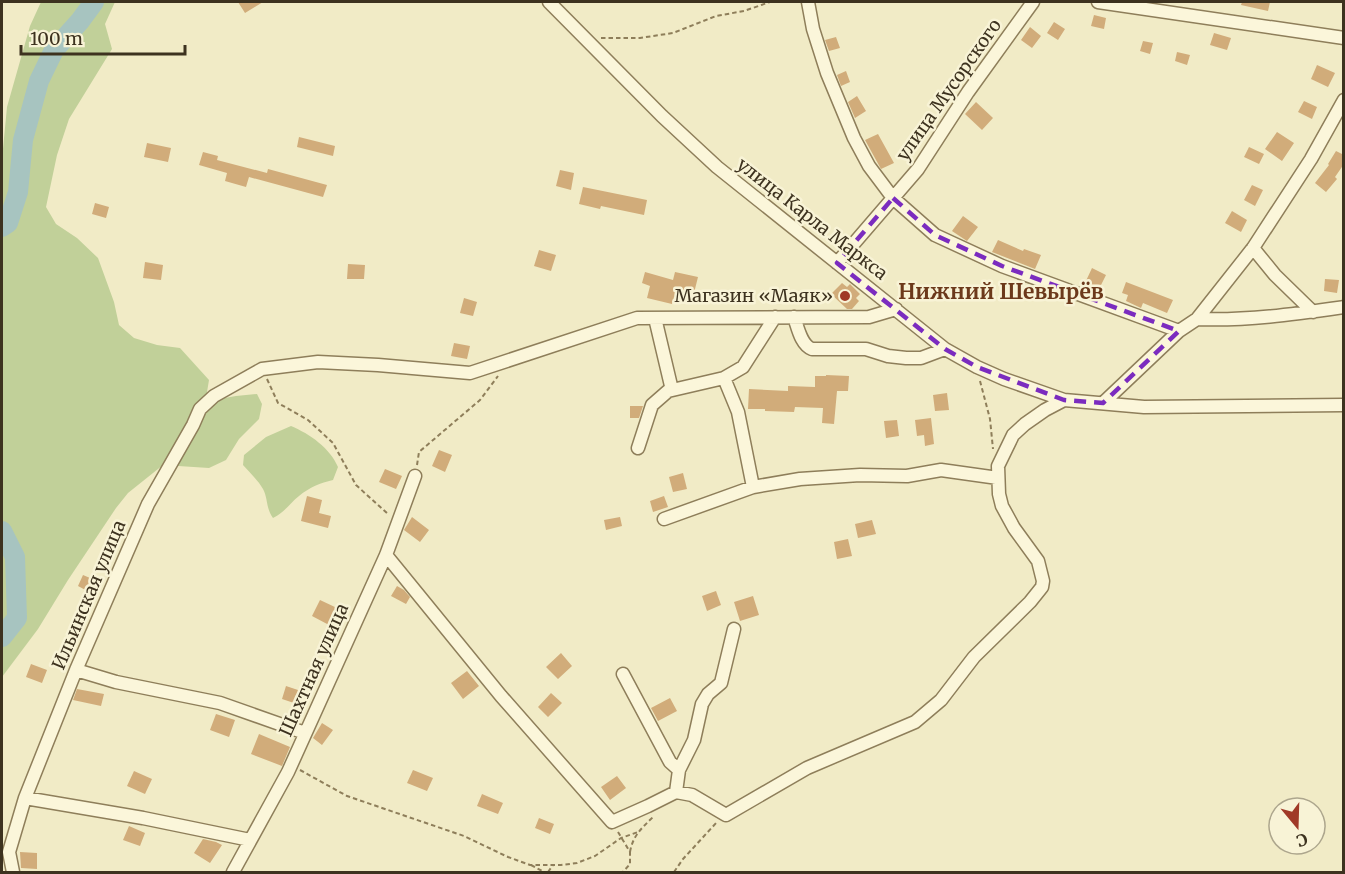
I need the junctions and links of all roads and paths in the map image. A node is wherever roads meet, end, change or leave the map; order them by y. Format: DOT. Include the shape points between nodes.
graph roads {
  1 [pos="549,2"];
  2 [pos="770,2"];
  3 [pos="808,2"];
  4 [pos="1033,2"];
  5 [pos="1098,2"];
  6 [pos="1126,3"];
  7 [pos="586,37"];
  8 [pos="1344,38"];
  9 [pos="1344,100"];
  10 [pos="893,198"];
  11 [pos="1253,248"];
  12 [pos="837,263"];
  13 [pos="1344,307"];
  14 [pos="896,309"];
  15 [pos="1313,312"];
  16 [pos="775,317"];
  17 [pos="794,317"];
  18 [pos="655,318"];
  19 [pos="1197,319"];
  20 [pos="1179,331"];
  21 [pos="945,349"];
  22 [pos="977,367"];
  23 [pos="262,369"];
  24 [pos="499,376"];
  25 [pos="724,378"];
  26 [pos="672,390"];
  27 [pos="1064,400"];
  28 [pos="1103,403"];
  29 [pos="1344,405"];
  30 [pos="638,448"];
  31 [pos="998,472"];
  32 [pos="415,476"];
  33 [pos="753,486"];
  34 [pos="664,519"];
  35 [pos="398,522"];
  36 [pos="386,555"];
  37 [pos="734,628"];
  38 [pos="76,670"];
  39 [pos="623,674"];
  40 [pos="305,733"];
  41 [pos="291,765"];
  42 [pos="679,770"];
  43 [pos="676,792"];
  44 [pos="25,798"];
  45 [pos="663,799"];
  46 [pos="726,815"];
  47 [pos="612,822"];
  48 [pos="638,832"];
  49 [pos="621,838"];
  50 [pos="250,840"];
  51 [pos="630,852"];
  52 [pos="530,865"];
  53 [pos="553,865"];
  54 [pos="13,873"];
  55 [pos="232,873"];
  56 [pos="546,873"];
  57 [pos="623,873"];
  58 [pos="674,873"];
  1 -- 7 [label="street, улица Карла Маркса"];
  2 -- 7 [label="path" via="716,16 673,33 640,38"];
  3 -- 10 [label="street" via="827,74 854,138"];
  4 -- 10 [label="street, улица Мусорского" via="918,169"];
  5 -- 6 [label="street"];
  6 -- 8 [label="street"];
  7 -- 12 [label="street, улица Карла Маркса" via="717,167"];
  9 -- 11 [label="street"];
  10 -- 12 [label="street, улица Мусорского"];
  10 -- 20 [label="street" via="945,240 1002,266"];
  11 -- 15 [label="street"];
  11 -- 19 [label="street"];
  12 -- 14 [label="street, улица Карла Маркса"];
  13 -- 15 [label="street"];
  14 -- 17 [label="street" via="869,317"];
  14 -- 21 [label="street, улица Карла Маркса"];
  15 -- 19 [label="street"];
  16 -- 17 [label="street"];
  16 -- 18 [label="street"];
  16 -- 25 [label="street" via="743,367"];
  17 -- 21 [label="street" via="802,340 812,349 866,349 888,356 921,358"];
  18 -- 23 [label="street" via="637,318 471,372 318,362"];
  18 -- 26 [label="street"];
  19 -- 20 [label="street"];
  20 -- 28 [label="street"];
  21 -- 22 [label="street, улица Карла Маркса"];
  22 -- 27 [label="street, улица Карла Маркса"];
  22 -- 31 [label="path"];
  23 -- 35 [label="path" via="278,403 308,420 333,443 356,485"];
  23 -- 38 [label="street, Ильинская улица" via="214,396 200,409 148,504"];
  24 -- 32 [label="path" via="480,400 419,452"];
  25 -- 26 [label="street"];
  25 -- 33 [label="street" via="738,412"];
  26 -- 30 [label="street" via="652,405"];
  27 -- 28 [label="street, улица Карла Маркса"];
  27 -- 31 [label="street" via="1013,435"];
  28 -- 29 [label="street, улица Карла Маркса" via="1144,407"];
  31 -- 33 [label="street" via="941,470 907,476 800,479"];
  31 -- 46 [label="street" via="1002,506 1038,561 1042,587 974,657 941,700 915,722 807,768"];
  32 -- 35 [label="street, Шахтная улица"];
  33 -- 34 [label="street"];
  35 -- 36 [label="street, Шахтная улица"];
  36 -- 40 [label="street, Шахтная улица"];
  36 -- 47 [label="street" via="501,696"];
  37 -- 42 [label="street" via="721,683 702,704 694,740"];
  38 -- 40 [label="street" via="220,703"];
  38 -- 44 [label="street, Ильинская улица"];
  39 -- 42 [label="street" via="670,762"];
  40 -- 41 [label="street, Шахтная улица"];
  41 -- 50 [label="street, Шахтная улица"];
  41 -- 52 [label="path" via="347,796 465,836"];
  42 -- 43 [label="street"];
  43 -- 45 [label="street"];
  43 -- 46 [label="street" via="692,795"];
  44 -- 50 [label="street"];
  44 -- 54 [label="street, Ильинская улица" via="9,852"];
  45 -- 47 [label="street"];
  45 -- 48 [label="path" via="655,815"];
  46 -- 58 [label="path" via="682,859"];
  47 -- 49 [label="path"];
  48 -- 49 [label="path"];
  48 -- 51 [label="path"];
  49 -- 51 [label="path"];
  49 -- 53 [label="path" via="595,856 577,863"];
  50 -- 55 [label="street, Шахтная улица"];
  51 -- 57 [label="path" via="630,864"];
  52 -- 53 [label="path"];
  52 -- 56 [label="path"];
  53 -- 56 [label="path"];
}
